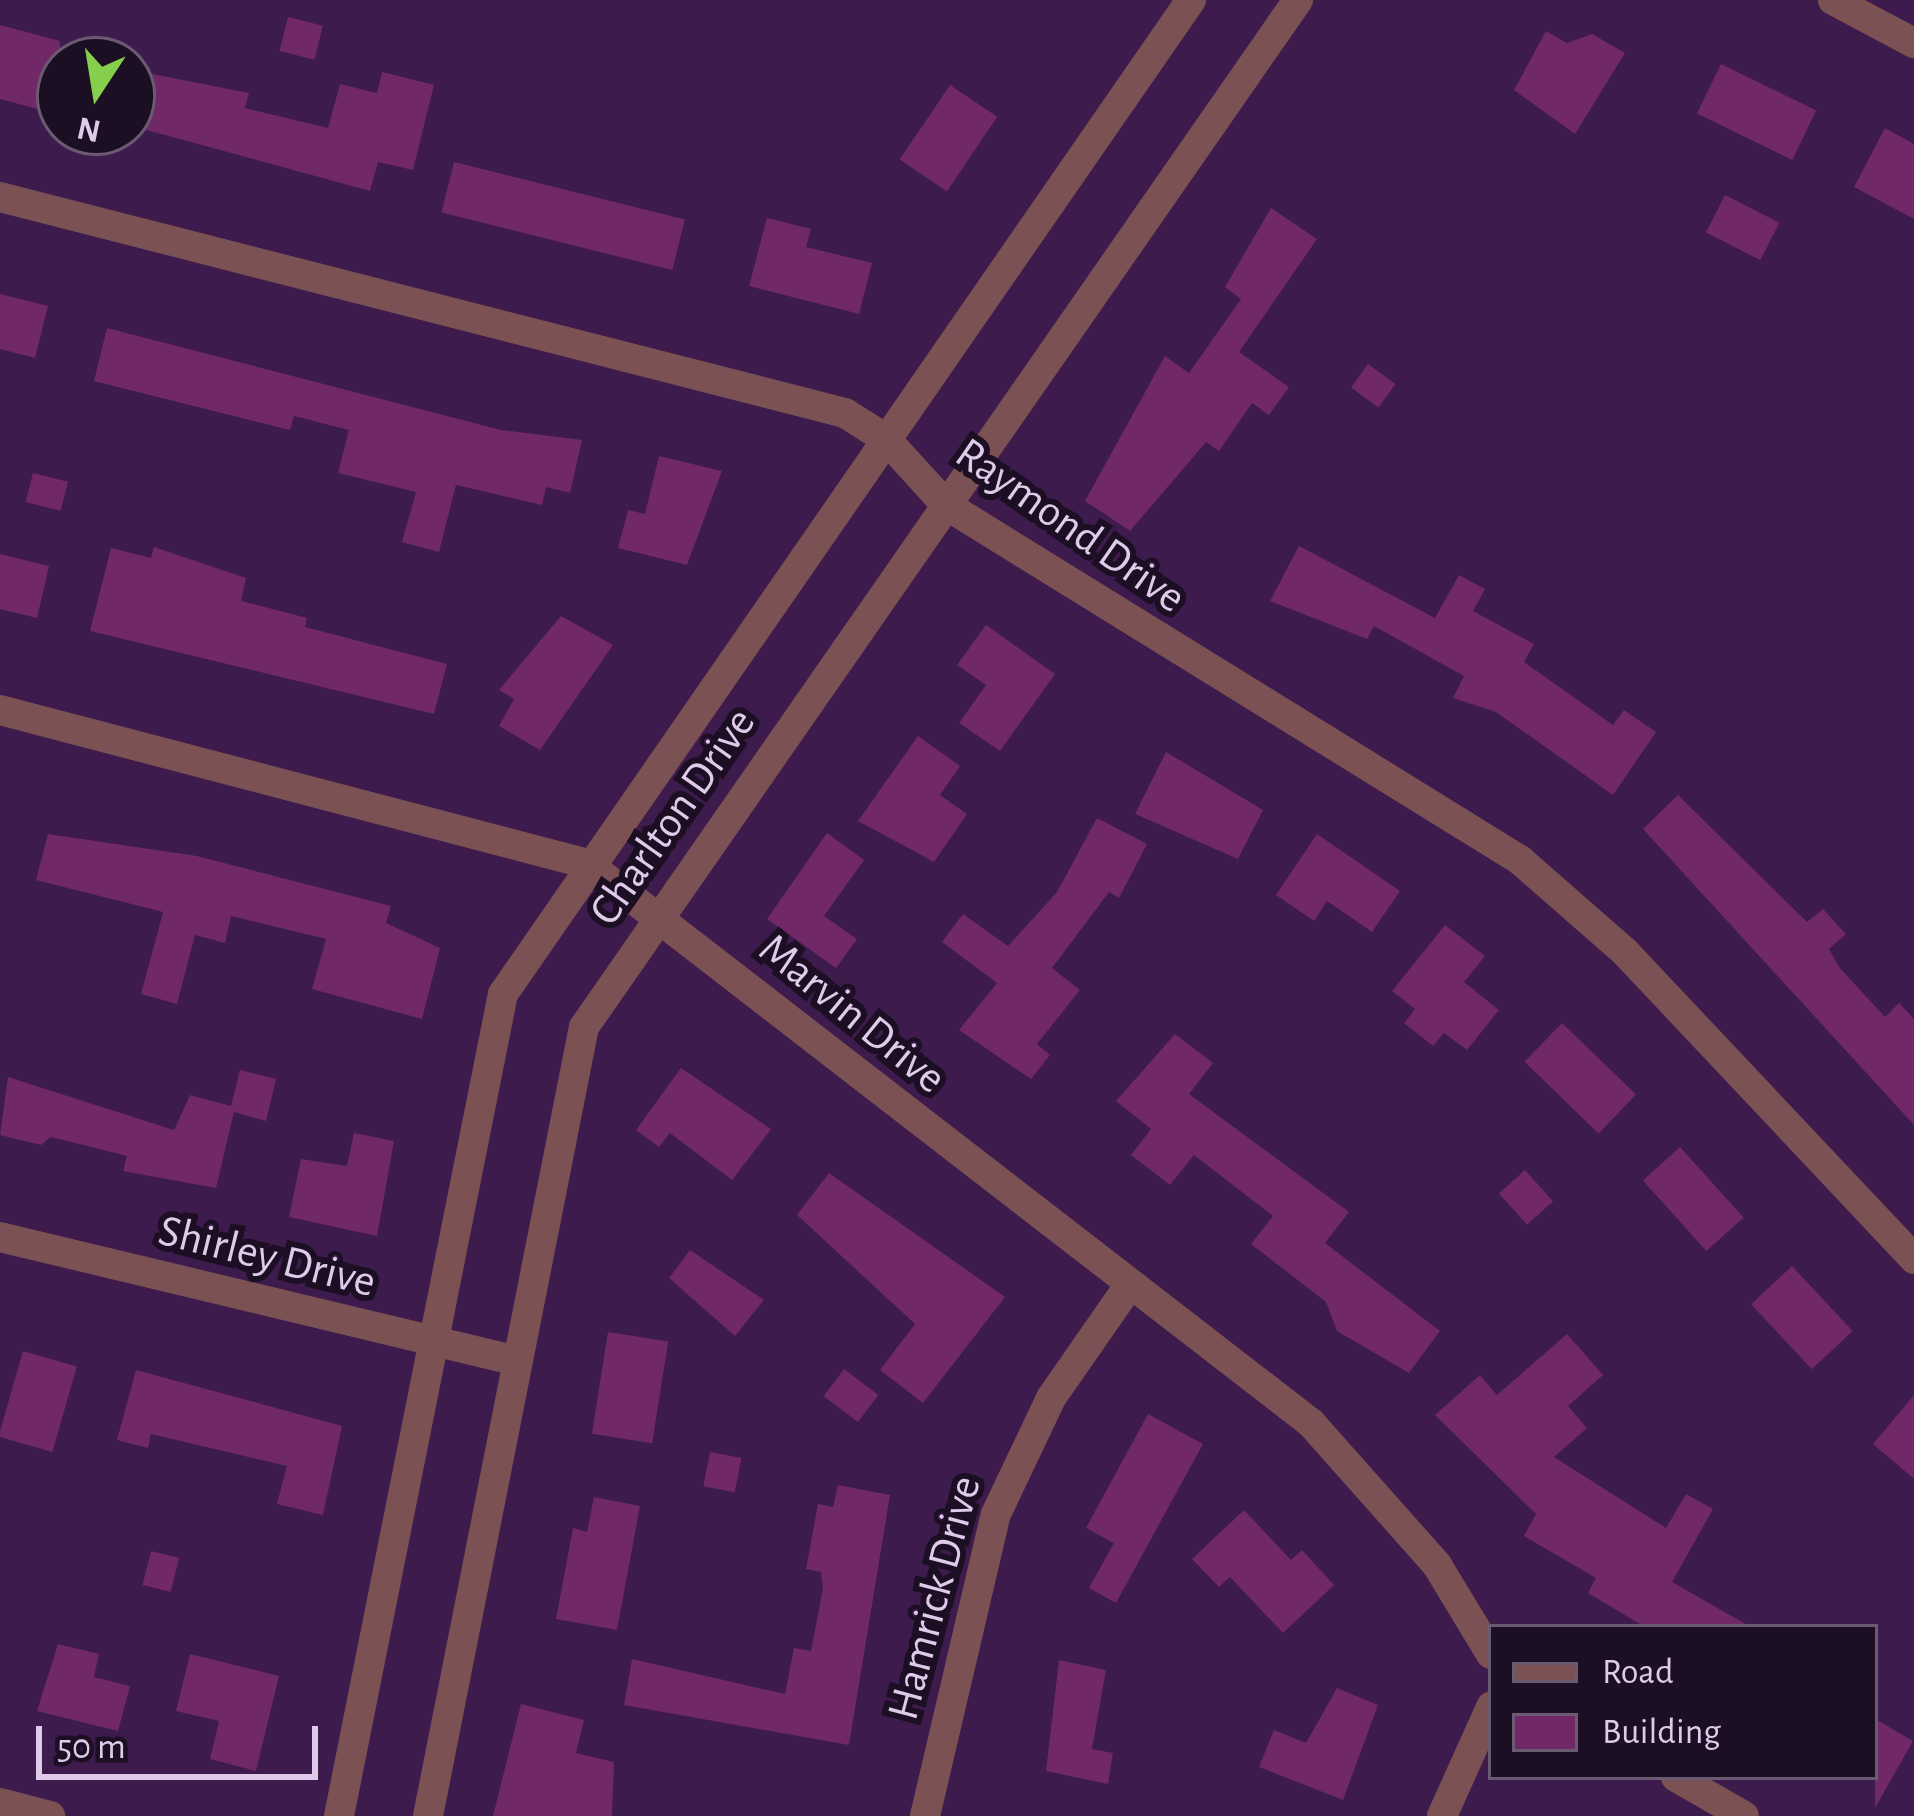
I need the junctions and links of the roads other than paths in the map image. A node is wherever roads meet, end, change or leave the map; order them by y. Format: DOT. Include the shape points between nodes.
graph roads {
  1 [pos="1191,0"];
  2 [pos="1298,0"];
  3 [pos="1833,0"];
  4 [pos="1914,43"];
  5 [pos="0,197"];
  6 [pos="886,439"];
  7 [pos="946,505"];
  8 [pos="0,710"];
  9 [pos="588,864"];
  10 [pos="659,917"];
  11 [pos="0,1237"];
  12 [pos="1914,1259"];
  13 [pos="1126,1290"];
  14 [pos="428,1343"];
  15 [pos="513,1360"];
  16 [pos="1488,1649"];
  17 [pos="1488,1714"];
  18 [pos="1681,1780"];
  19 [pos="0,1804"];
  20 [pos="50,1816"];
  21 [pos="339,1816"];
  22 [pos="428,1816"];
  23 [pos="925,1816"];
  24 [pos="1442,1816"];
  25 [pos="1744,1816"];
  1 -- 6 [label="street, Charlton Drive"];
  2 -- 7 [label="street, Charlton Drive"];
  3 -- 4 [label="street"];
  5 -- 6 [label="street, Raymond Drive" via="800,395"];
  6 -- 7 [label="street, Raymond Drive"];
  6 -- 9 [label="street, Charlton Drive"];
  7 -- 10 [label="street, Charlton Drive"];
  7 -- 12 [label="street, Raymond Drive" via="1520,860 1624,952"];
  8 -- 9 [label="street, Marvin Drive"];
  9 -- 10 [label="street, Marvin Drive"];
  9 -- 14 [label="street, Charlton Drive" via="496,1011"];
  10 -- 13 [label="street, Marvin Drive"];
  10 -- 15 [label="street, Charlton Drive" via="576,1047"];
  11 -- 14 [label="street, Shirley Drive"];
  13 -- 16 [label="street, Marvin Drive" via="1311,1423 1437,1564"];
  13 -- 23 [label="street, Hamrick Drive" via="1051,1398 996,1514"];
  14 -- 15 [label="street, Shirley Drive"];
  14 -- 21 [label="street, Charlton Drive"];
  15 -- 22 [label="street, Charlton Drive"];
  17 -- 24 [label="street"];
  18 -- 25 [label="street"];
  19 -- 20 [label="street"];
}
